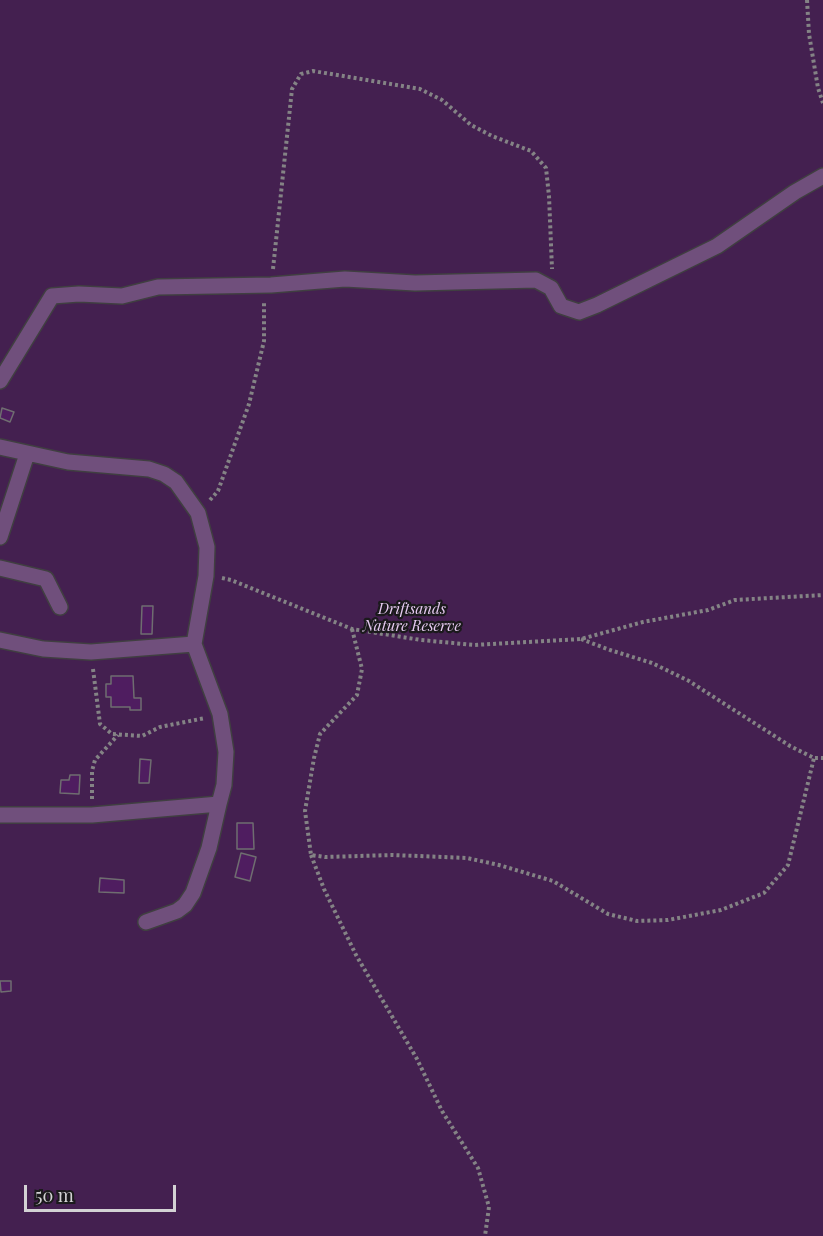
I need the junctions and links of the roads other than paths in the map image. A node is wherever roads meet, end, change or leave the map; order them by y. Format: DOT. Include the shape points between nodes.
graph roads {
  1 [pos="823,176"];
  2 [pos="0,381"];
  3 [pos="0,447"];
  4 [pos="27,454"];
  5 [pos="0,537"];
  6 [pos="0,568"];
  7 [pos="60,607"];
  8 [pos="0,640"];
  9 [pos="194,644"];
  10 [pos="219,804"];
  11 [pos="0,815"];
  12 [pos="146,922"];
  1 -- 2 [label="street" via="717,246 579,312 561,306 551,288 536,280 415,283 345,279 158,287 122,296 52,296"];
  3 -- 4 [label="street"];
  4 -- 5 [label="street"];
  4 -- 9 [label="street" via="149,469 176,482 198,513 207,547"];
  6 -- 7 [label="street" via="46,579"];
  8 -- 9 [label="street" via="43,649 91,652"];
  9 -- 10 [label="street" via="224,731 224,785"];
  10 -- 11 [label="street" via="92,815"];
  10 -- 12 [label="street" via="193,893 177,911"];
}
